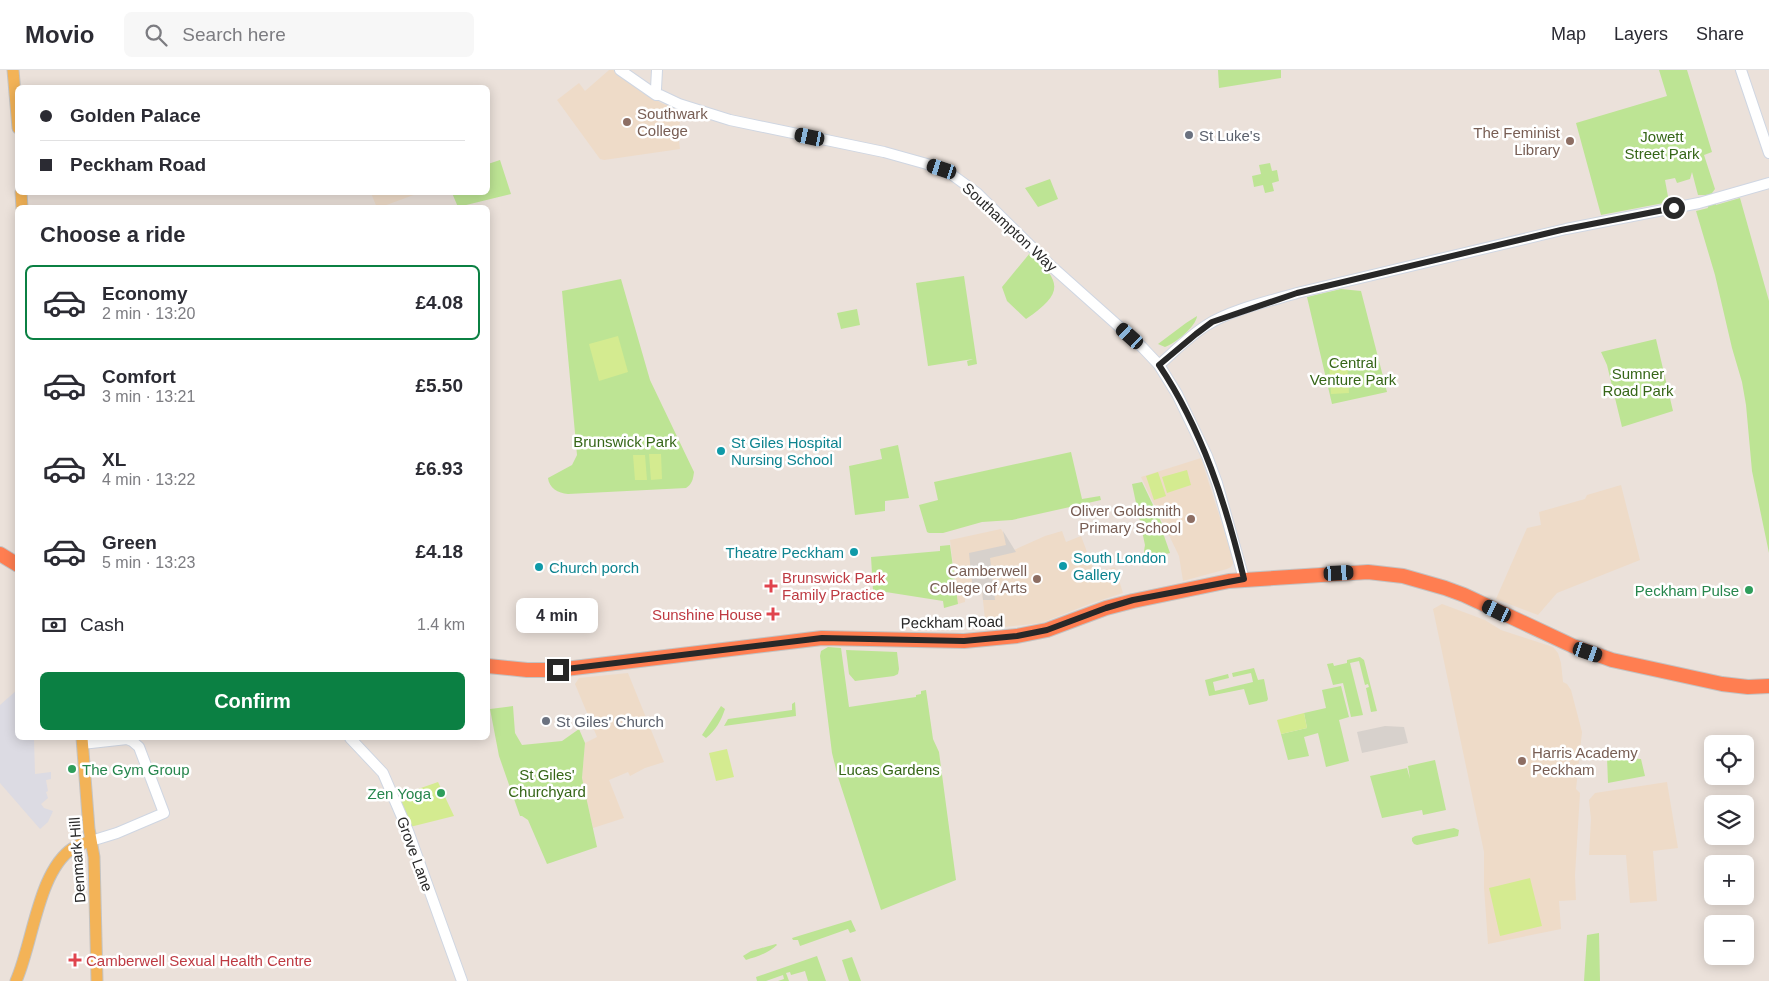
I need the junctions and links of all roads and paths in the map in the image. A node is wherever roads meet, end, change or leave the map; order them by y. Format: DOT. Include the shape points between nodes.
graph roads {
  1 [pos="13,70"];
  2 [pos="620,70"];
  3 [pos="657,70"];
  4 [pos="1741,70"];
  5 [pos="656,92"];
  6 [pos="15,93"];
  7 [pos="1769,153"];
  8 [pos="1769,183"];
  9 [pos="1159,365"];
  10 [pos="0,554"];
  11 [pos="15,564"];
  12 [pos="1244,579"];
  13 [pos="490,666"];
  14 [pos="1769,686"];
  15 [pos="82,740"];
  16 [pos="352,740"];
  17 [pos="91,841"];
  18 [pos="16,981"];
  19 [pos="97,981"];
  20 [pos="462,981"];
  1 -- 6 [label="main road"];
  2 -- 5 [label="street, Southampton Way"];
  3 -- 5 [label="street"];
  4 -- 7 [label="street"];
  5 -- 9 [label="street, Southampton Way" via="679,104 730,120 884,152 942,169 977,193"];
  8 -- 9 [label="street" via="1699,203 1561,230 1297,293 1212,322"];
  9 -- 12 [label="street, Southampton Way" via="1207,456"];
  10 -- 11 [label="highway"];
  12 -- 13 [label="highway, Peckham Road" via="1133,600 1047,630 1017,636 964,641 822,638 558,670"];
  12 -- 14 [label="highway, Peckham Road" via="1368,572 1403,576 1464,595 1573,646 1624,663 1727,684"];
  15 -- 17 [label="main road, Denmark Hill"];
  15 -- 17 [label="street" via="127,740 135,743 164,813"];
  16 -- 20 [label="street, Grove Lane" via="384,773"];
  17 -- 18 [label="main road" via="72,848 53,868"];
  17 -- 19 [label="main road, Denmark Hill"];
}
